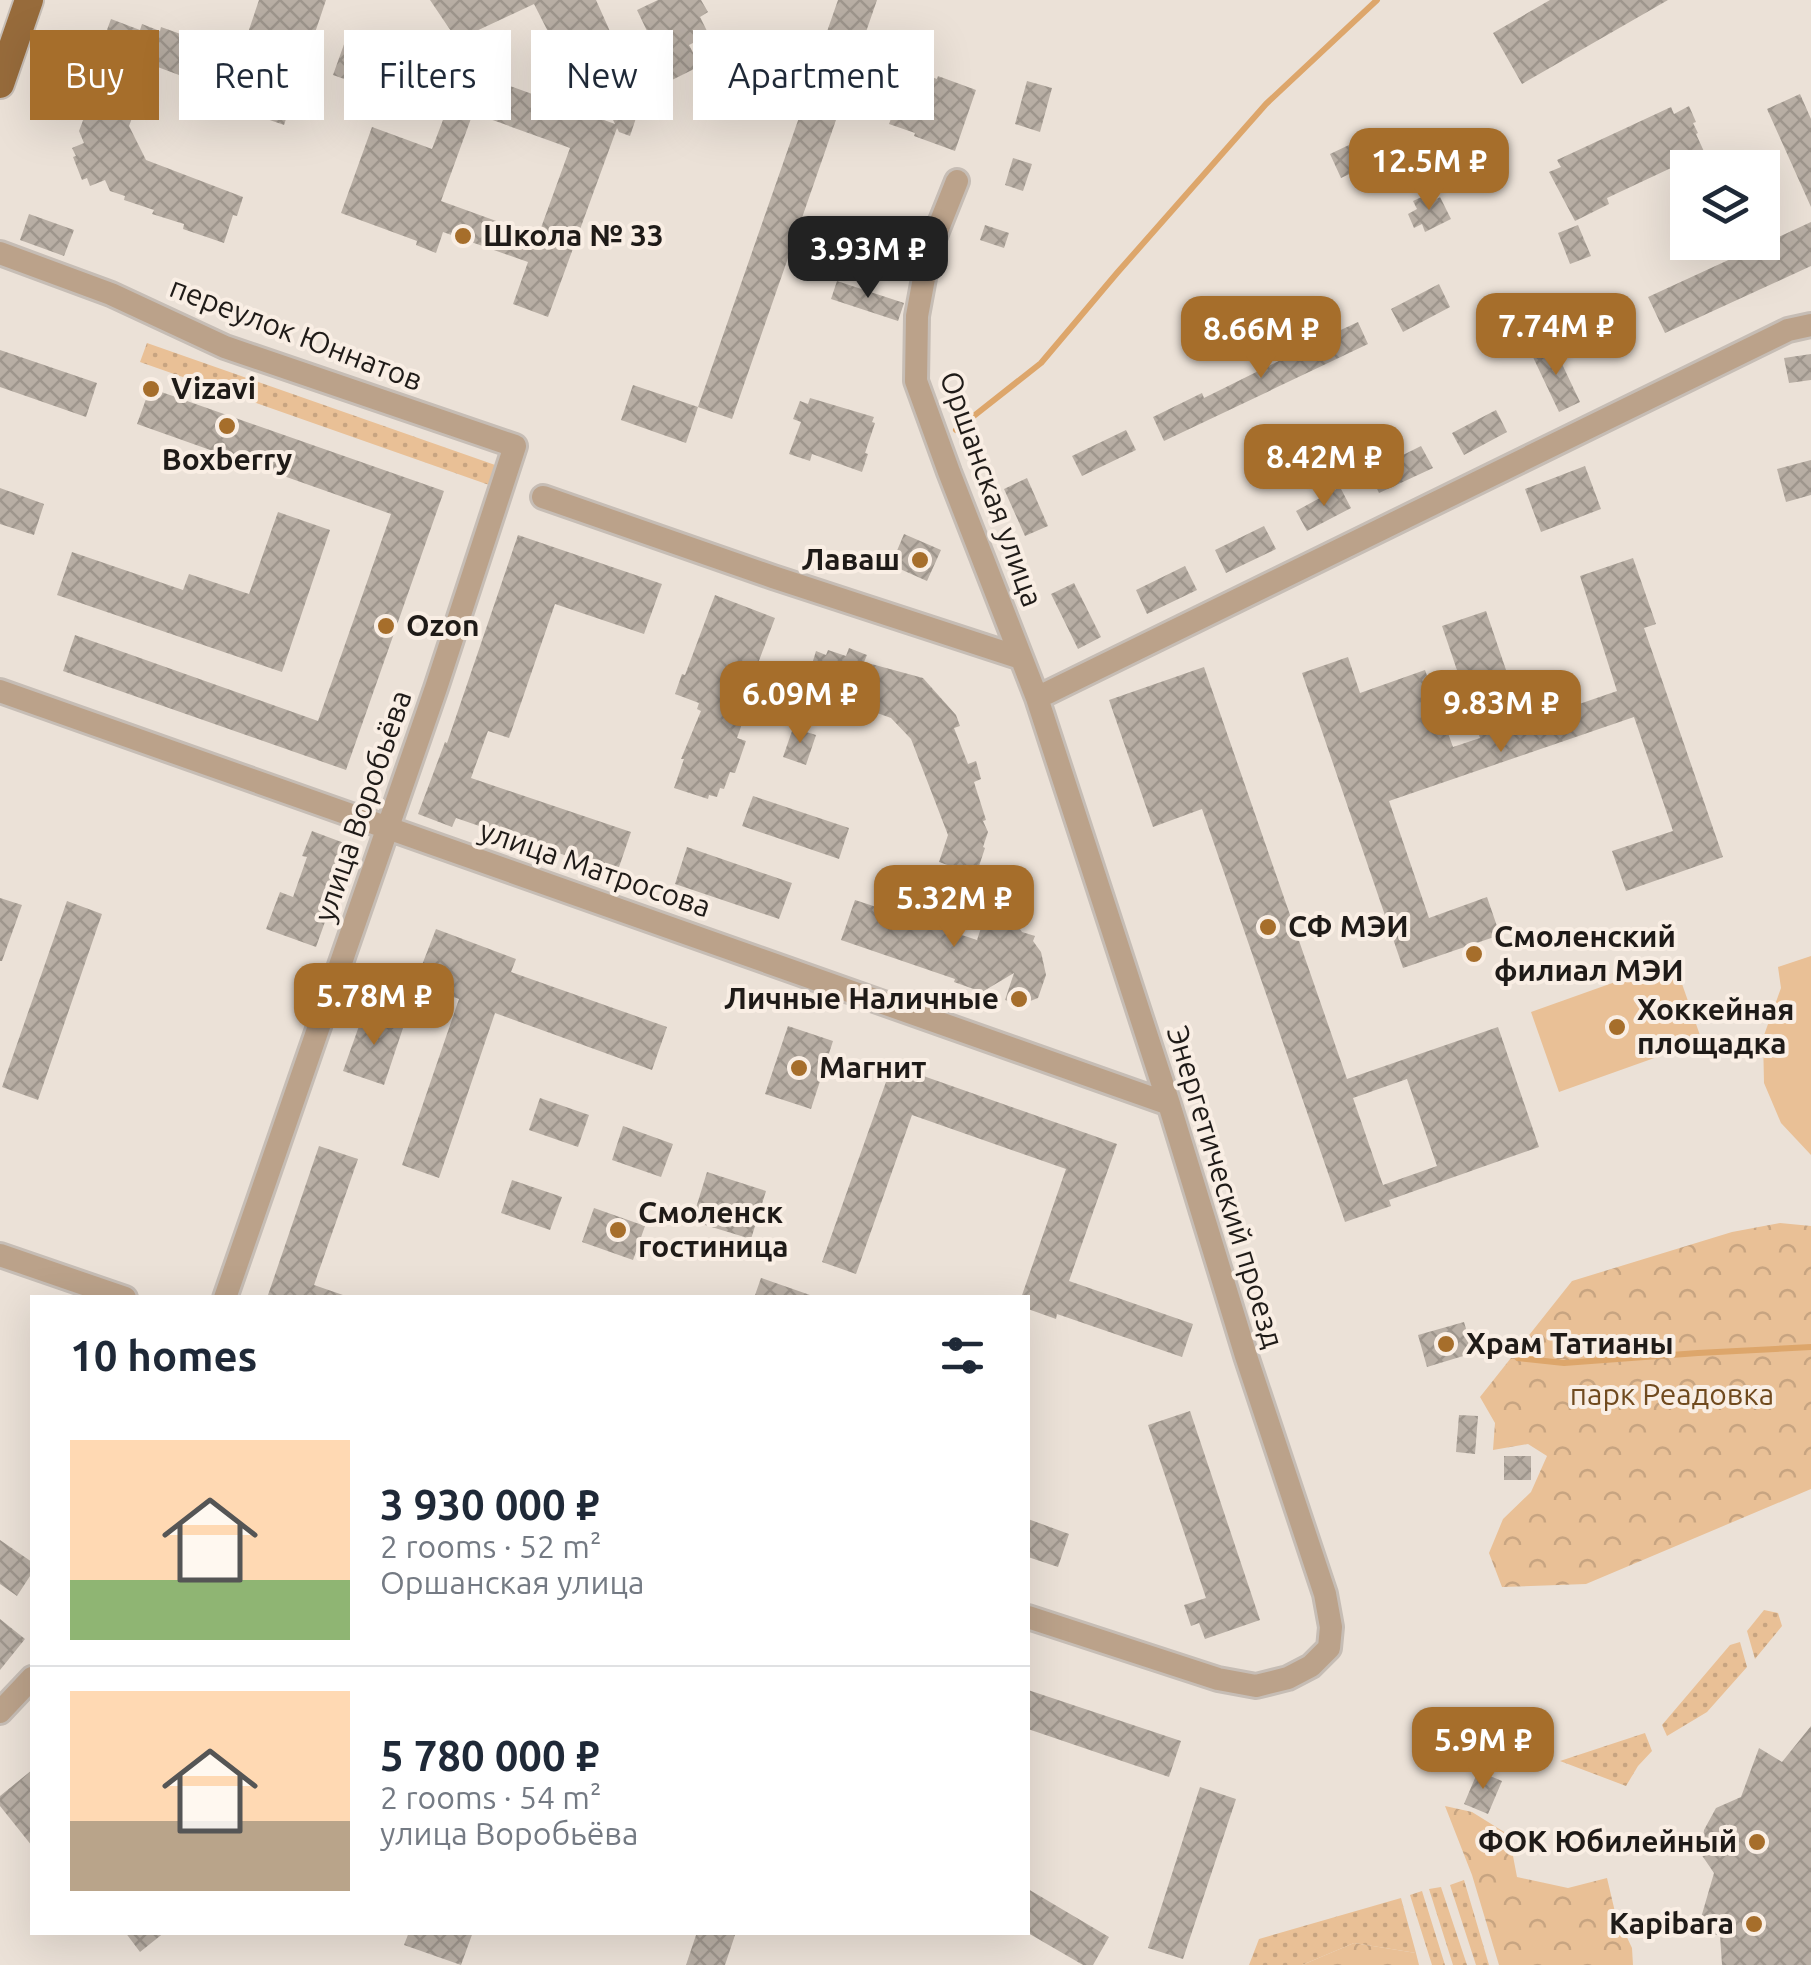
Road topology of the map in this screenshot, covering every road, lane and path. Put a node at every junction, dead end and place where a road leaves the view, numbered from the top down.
1 (29, 0) edge
2 (0, 84) edge
3 (957, 181) dead end
4 (0, 253) edge
5 (1811, 326) edge
6 (515, 446) joint
7 (543, 497) dead end
8 (1021, 658) junction
9 (0, 692) edge
10 (1037, 698) junction
11 (386, 827) junction
12 (1169, 1104) junction
13 (0, 1254) edge
14 (116, 1295) edge
15 (226, 1295) edge
16 (1030, 1617) edge
17 (30, 1680) edge
18 (0, 1712) edge

1 - 2 main road
3 - 8 street, Оршанская улица
4 - 6 street, переулок Юннатов
5 - 10 street
6 - 11 street, улица Воробьёва
7 - 8 street
8 - 10 street, Оршанская улица
9 - 11 street, улица Матросова
10 - 12 street, Энергетический проезд
11 - 12 street, улица Матросова
11 - 15 street, улица Воробьёва
12 - 16 street, Энергетический проезд
13 - 14 street
17 - 18 street

